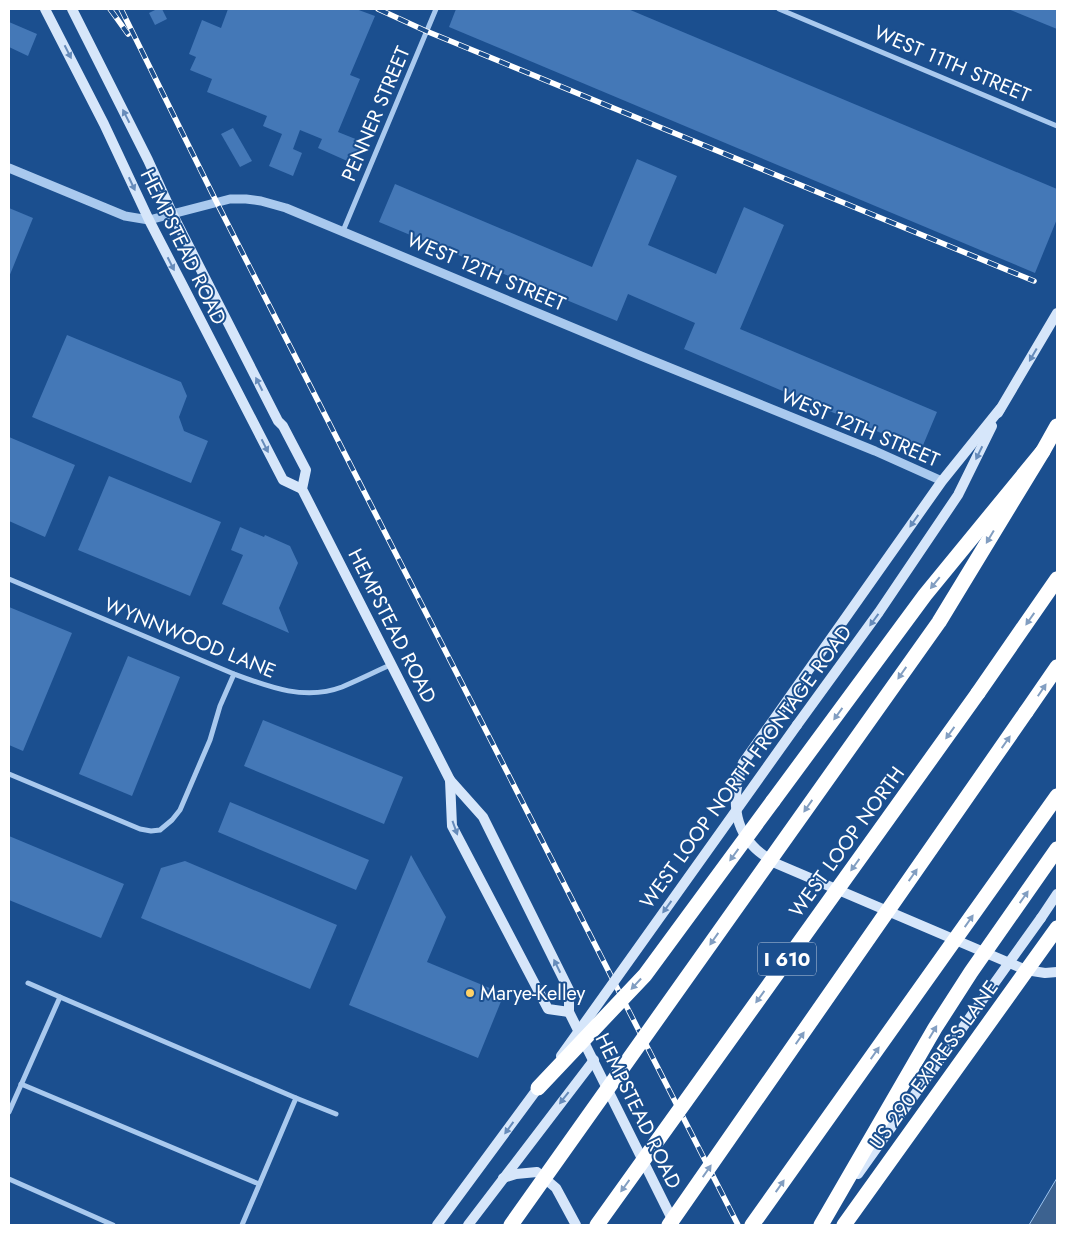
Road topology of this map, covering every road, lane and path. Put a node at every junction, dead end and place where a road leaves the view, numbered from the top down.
1 (45, 9) edge
2 (72, 9) edge
3 (436, 9) edge
4 (779, 9) edge
5 (1057, 126) edge
6 (9, 168) edge
7 (173, 215) junction
8 (149, 220) junction
9 (343, 231) junction
10 (1057, 313) edge
11 (1000, 409) junction
12 (1057, 426) edge
13 (1043, 450) junction
14 (942, 481) junction
15 (302, 489) junction
16 (1057, 578) edge
17 (9, 579) edge
18 (392, 664) junction
19 (1057, 667) edge
20 (234, 674) junction
21 (9, 774) edge
22 (450, 780) junction
23 (1057, 796) edge
24 (1057, 848) edge
25 (1057, 894) edge
26 (1057, 928) edge
27 (1057, 972) edge
28 (28, 983) dead end
29 (60, 997) junction
30 (569, 1012) junction
31 (594, 1060) junction
32 (21, 1084) junction
33 (538, 1088) junction
34 (296, 1098) junction
35 (9, 1112) edge
36 (336, 1114) dead end
37 (503, 1178) junction
38 (9, 1179) edge
39 (259, 1184) junction
40 (99, 1222) edge
41 (439, 1223) edge
42 (113, 1225) edge
43 (242, 1225) edge
44 (468, 1225) edge
45 (511, 1225) edge
46 (576, 1225) edge
47 (597, 1225) edge
48 (669, 1225) edge
49 (676, 1225) edge
50 (752, 1225) edge
51 (821, 1225) edge
52 (844, 1225) edge

1 -> 8 main road, HEMPSTEAD ROAD
7 -> 2 main road, HEMPSTEAD ROAD
3 - 9 street, PENNER STREET
4 - 5 street, WEST 11TH STREET
6 - 8 street, WEST 12TH STREET
7 - 8 street, WEST 12TH STREET
7 - 9 street, WEST 12TH STREET
15 -> 7 main road, HEMPSTEAD ROAD
8 -> 15 main road, HEMPSTEAD ROAD
9 - 14 street, WEST 12TH STREET
10 -> 11 main road, WEST LOOP NORTH FRONTAGE ROAD
11 - 14 main road
11 -> 33 main road, WEST LOOP NORTH FRONTAGE ROAD, bridge
12 - 13 highway
13 -> 33 highway, bridge
13 -> 45 highway, bridge
14 -> 27 main road
15 - 18 main road, HEMPSTEAD ROAD
16 -> 47 highway, WEST LOOP NORTH / I 610, bridge
17 - 20 street, WYNNWOOD LANE
18 - 20 street, WYNNWOOD LANE
18 - 22 main road, HEMPSTEAD ROAD
48 -> 19 highway, I 610, bridge
20 - 21 street
30 -> 22 main road, HEMPSTEAD ROAD
22 -> 30 main road, HEMPSTEAD ROAD
50 -> 23 highway, bridge
51 -> 24 highway, bridge
25 - 51 main road, bridge
26 - 52 highway, US 290 EXPRESS LANE, bridge
28 - 29 street
29 - 32 street
29 - 34 street
30 - 31 main road, HEMPSTEAD ROAD
31 -> 37 main road
31 - 49 main road, HEMPSTEAD ROAD
32 - 35 street
32 - 39 street
33 -> 41 main road, WEST LOOP NORTH FRONTAGE ROAD
34 - 36 street
34 - 39 street
37 - 44 main road
37 - 46 main road
38 - 40 street
39 - 43 street
40 - 42 street

